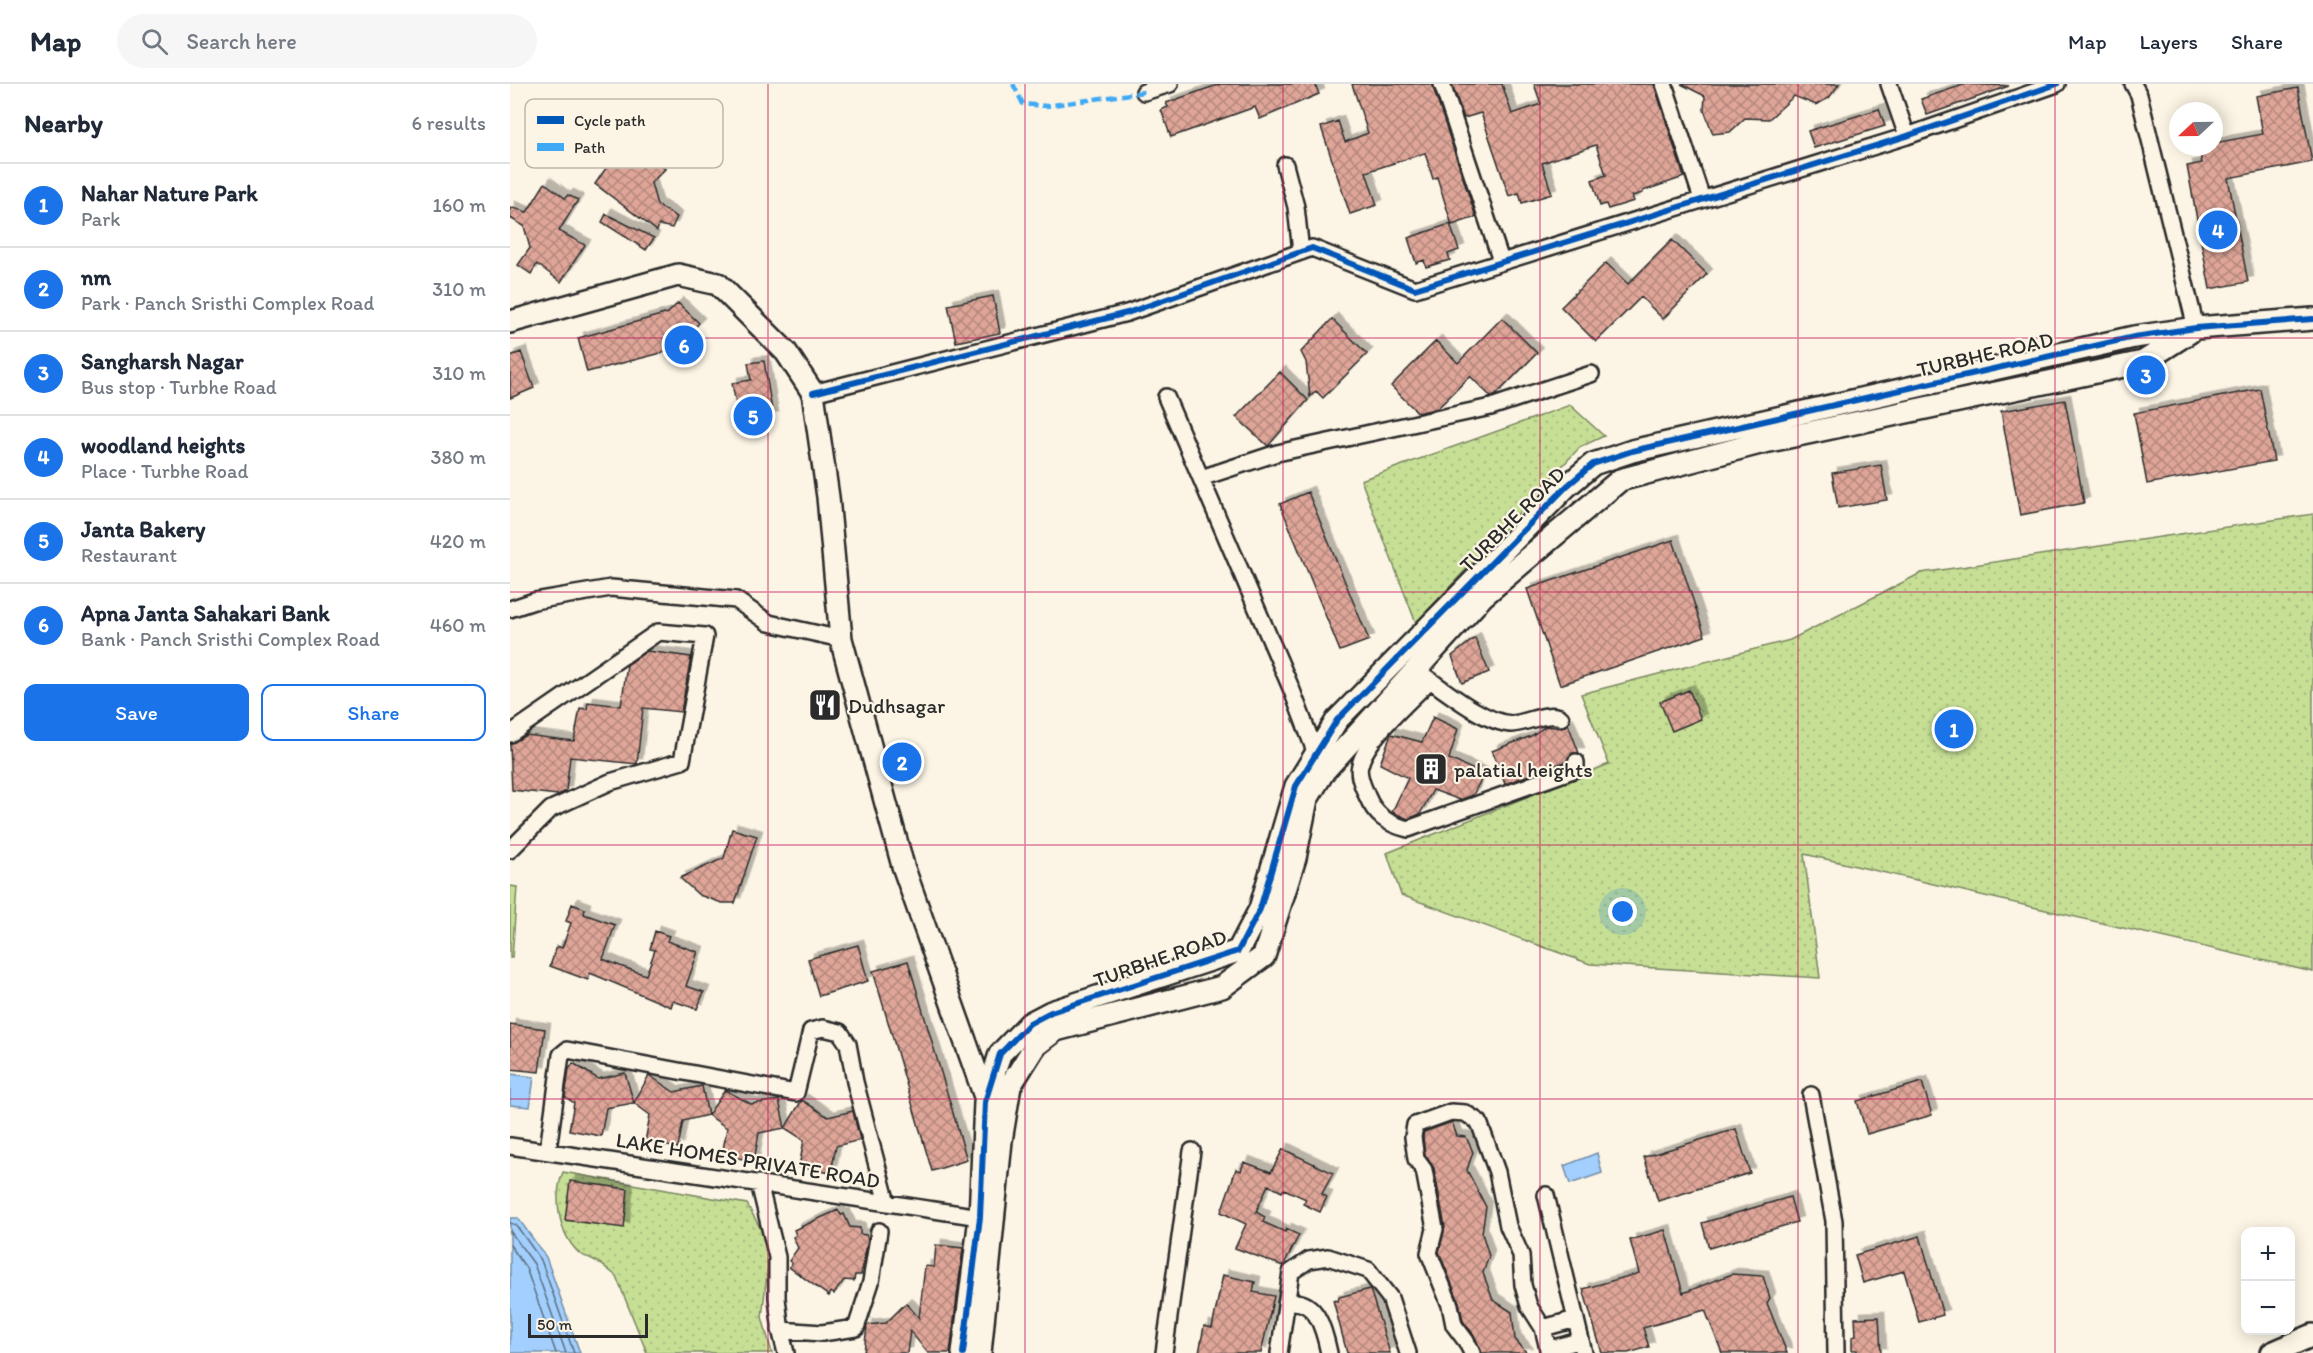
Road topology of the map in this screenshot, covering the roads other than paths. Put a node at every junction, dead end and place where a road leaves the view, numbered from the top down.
1 (1170, 84) edge
2 (1443, 84) edge
3 (1664, 84) edge
4 (1888, 84) edge
5 (2057, 84) edge
6 (2133, 84) edge
7 (1144, 92) dead end
8 (1906, 136) junction
9 (1285, 165) dead end
10 (1702, 199) junction
11 (1301, 252) junction
12 (1501, 261) junction
13 (2313, 319) edge
14 (510, 322) edge
15 (2196, 328) junction
16 (1591, 374) dead end
17 (813, 393) junction
18 (1166, 397) dead end
19 (1593, 464) junction
20 (1201, 478) junction
21 (1611, 487) junction
22 (1475, 591) junction
23 (510, 609) edge
24 (841, 639) junction
25 (1416, 667) junction
26 (1560, 718) dead end
27 (510, 734) edge
28 (1576, 762) dead end
29 (1320, 763) junction
30 (510, 850) edge
31 (1217, 959) junction
32 (1231, 981) junction
33 (1811, 1095) dead end
34 (985, 1102) junction
35 (1005, 1122) junction
36 (510, 1146) edge
37 (548, 1150) junction
38 (1192, 1151) dead end
39 (759, 1183) junction
40 (1546, 1195) dead end
41 (887, 1203) junction
42 (980, 1217) junction
43 (879, 1231) dead end
44 (1286, 1303) junction
45 (1576, 1319) junction
46 (1543, 1328) junction
47 (780, 1330) junction
48 (2313, 1335) edge
49 (1582, 1347) edge
50 (1549, 1352) edge
51 (786, 1353) edge
52 (963, 1353) edge
53 (980, 1353) edge
54 (1164, 1353) edge
55 (1279, 1353) edge
56 (1329, 1353) edge
57 (1408, 1353) edge
58 (1472, 1353) edge
59 (1836, 1353) edge
60 (2272, 1353) edge

1 - 7 street
2 - 12 street
3 - 10 street
4 - 8 street
5 - 8 street
6 - 15 street
8 - 10 street
9 - 11 street
10 - 12 street
11 - 12 street
11 - 17 street
13 - 15 street, TURBHE ROAD
14 - 17 street
15 - 19 street, TURBHE ROAD
15 - 21 street
16 - 20 street
17 - 24 street
18 - 20 street
19 - 21 street
19 - 22 street, TURBHE ROAD
20 - 29 street
21 - 22 street
22 - 25 street, TURBHE ROAD
23 - 24 street
24 - 34 street
25 - 26 street
25 - 28 street
25 - 29 street, TURBHE ROAD
27 - 30 street
29 - 31 street, TURBHE ROAD
29 - 32 street
31 - 32 street
31 - 34 street, TURBHE ROAD
32 - 35 street
33 - 59 street
34 - 35 street
34 - 42 street
35 - 53 street
36 - 37 street, LAKE HOMES PRIVATE ROAD
37 - 39 street, LAKE HOMES PRIVATE ROAD
37 - 41 street
38 - 54 street
39 - 41 street, LAKE HOMES PRIVATE ROAD
39 - 47 street
40 - 45 street
41 - 42 street, LAKE HOMES PRIVATE ROAD
42 - 52 street
43 - 47 street
44 - 55 street
44 - 56 street
44 - 57 street
45 - 46 street
45 - 49 street
46 - 50 street
46 - 58 street
47 - 51 street
48 - 60 street
49 - 50 street

